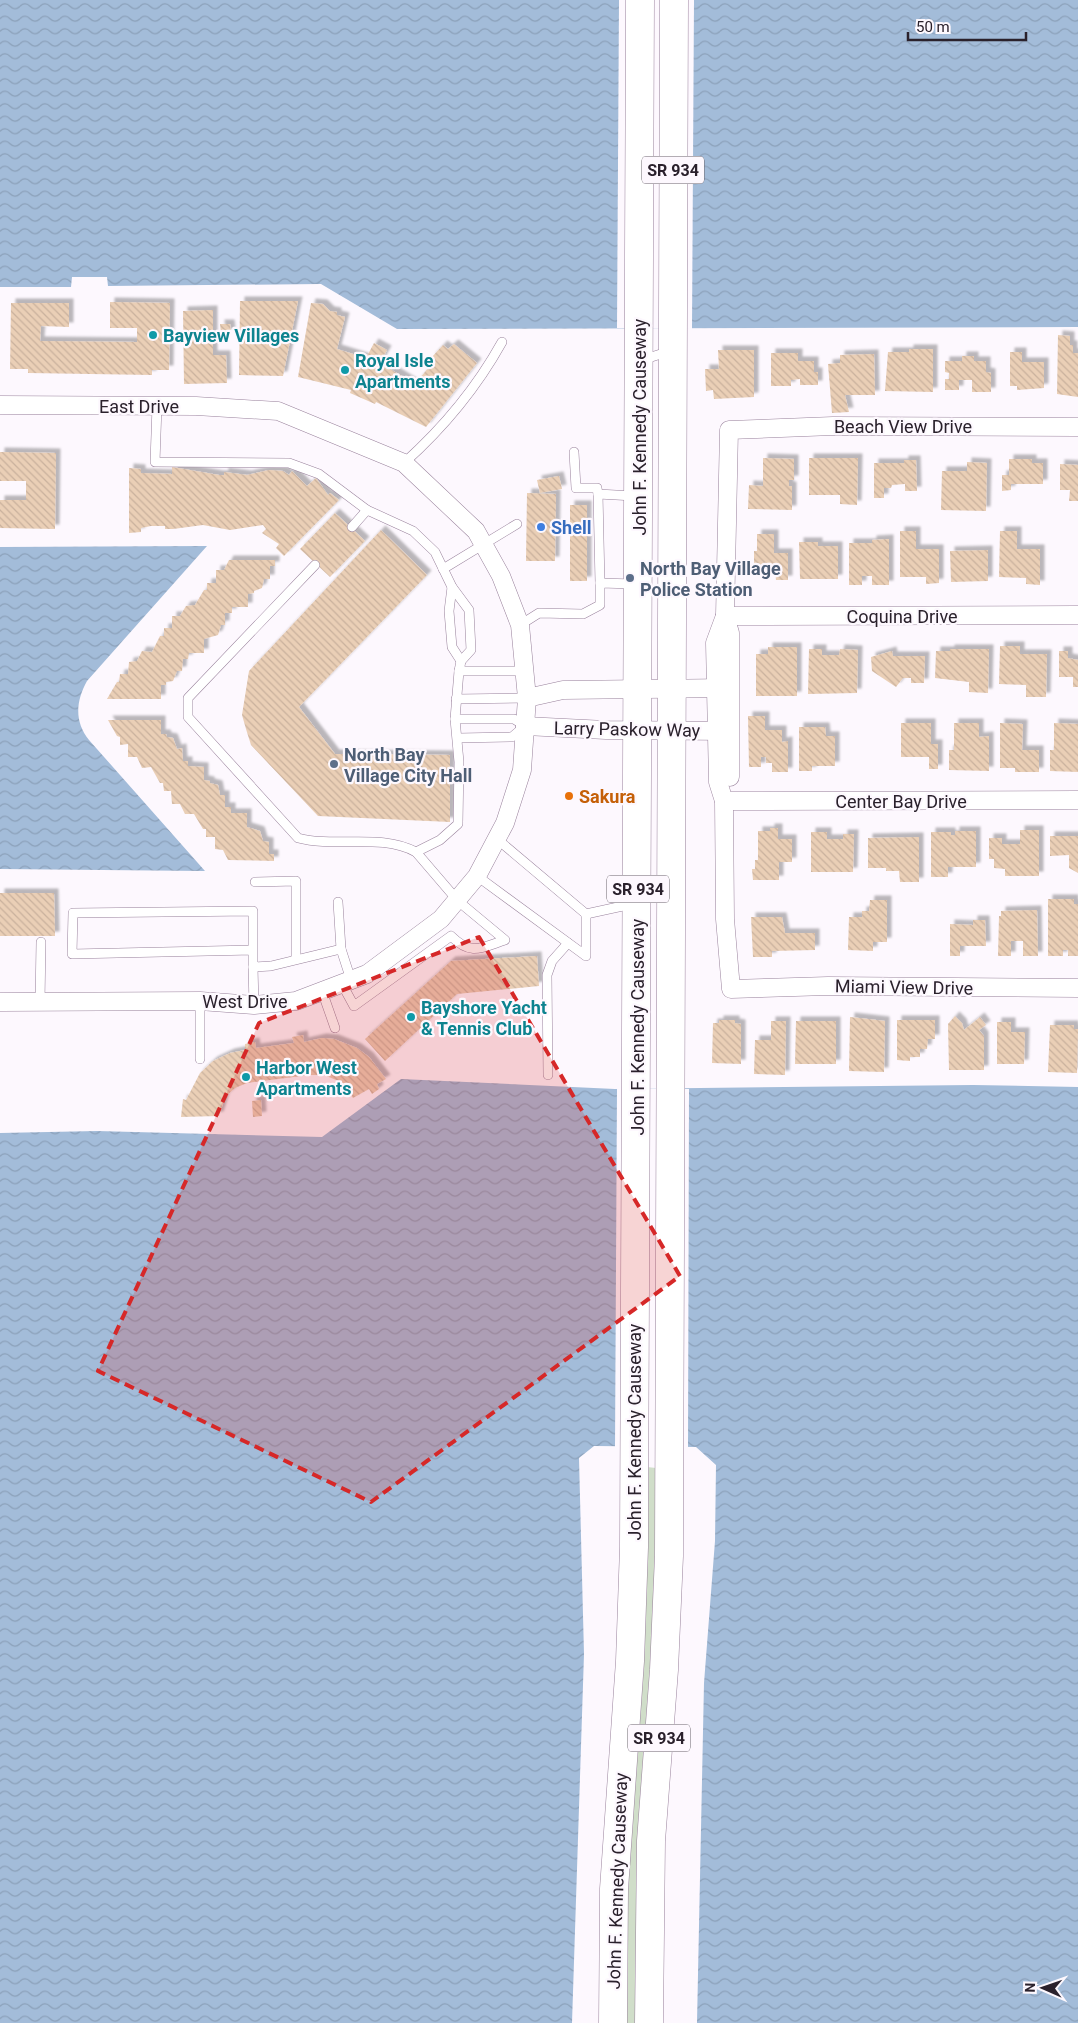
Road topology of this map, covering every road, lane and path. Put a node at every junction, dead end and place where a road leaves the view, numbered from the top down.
1 (640, 0) edge
2 (674, 0) edge
3 (502, 342) dead end
4 (673, 345) junction
5 (639, 350) junction
6 (0, 405) edge
7 (157, 406) junction
8 (1078, 427) edge
9 (574, 452) dead end
10 (404, 463) junction
11 (598, 494) junction
12 (640, 496) junction
13 (367, 510) junction
14 (518, 524) dead end
15 (352, 527) dead end
16 (483, 544) junction
17 (316, 565) dead end
18 (443, 568) junction
19 (600, 583) junction
20 (639, 585) junction
21 (452, 587) junction
22 (1078, 615) edge
23 (725, 616) junction
24 (520, 626) junction
25 (461, 661) junction
26 (459, 671) junction
27 (524, 671) junction
28 (723, 688) junction
29 (638, 689) junction
30 (672, 689) junction
31 (527, 698) junction
32 (456, 699) junction
33 (455, 718) junction
34 (525, 726) junction
35 (638, 730) junction
36 (672, 730) junction
37 (723, 730) junction
38 (458, 738) junction
39 (1078, 800) edge
40 (724, 801) junction
41 (497, 839) junction
42 (416, 852) junction
43 (477, 876) junction
44 (255, 882) dead end
45 (458, 901) junction
46 (338, 902) dead end
47 (638, 903) junction
48 (586, 914) junction
49 (41, 942) dead end
50 (568, 943) junction
51 (341, 949) junction
52 (253, 950) junction
53 (296, 959) junction
54 (254, 967) junction
55 (347, 982) junction
56 (1078, 988) edge
57 (322, 991) junction
58 (200, 1001) junction
59 (0, 1002) edge
60 (40, 1002) junction
61 (254, 1005) junction
62 (335, 1028) dead end
63 (200, 1059) dead end
64 (548, 1075) dead end
65 (614, 2023) edge
66 (649, 2023) edge

1 - 5 main road, John F. Kennedy Causeway / SR 934
2 - 4 main road, John F. Kennedy Causeway / SR 934
3 - 10 lane
4 - 5 lane
4 - 30 main road, John F. Kennedy Causeway / SR 934
5 - 12 main road, John F. Kennedy Causeway / SR 934
6 - 7 street, East Drive
7 - 10 street, East Drive
7 - 13 lane
8 - 23 street, Beach View Drive
9 - 11 lane
10 - 16 street
11 - 12 lane
11 - 19 lane
12 - 20 main road, John F. Kennedy Causeway / SR 934
13 - 15 lane
13 - 18 lane
14 - 16 lane
16 - 18 lane
16 - 24 street
17 - 42 lane
18 - 21 lane
19 - 20 lane
19 - 24 lane
20 - 29 main road, John F. Kennedy Causeway / SR 934
21 - 25 lane
21 - 25 lane
22 - 23 street, Coquina Drive
23 - 28 street
24 - 27 street
25 - 26 lane
26 - 27 lane
26 - 32 lane
27 - 31 street
28 - 30 street, Larry Paskow Way
28 - 37 street
29 - 30 street, Larry Paskow Way
29 - 31 street, Larry Paskow Way
29 - 35 main road, John F. Kennedy Causeway / SR 934
30 - 36 main road, John F. Kennedy Causeway / SR 934
31 - 32 lane
31 - 34 street
32 - 33 lane
33 - 34 lane
33 - 38 lane
34 - 35 street, Larry Paskow Way
34 - 38 lane
34 - 41 street, West Drive
35 - 36 street, Larry Paskow Way
35 - 47 main road, John F. Kennedy Causeway / SR 934
36 - 37 street, Larry Paskow Way
36 - 66 main road, John F. Kennedy Causeway / SR 934
37 - 40 street
38 - 42 lane
39 - 40 street, Center Bay Drive
40 - 56 street, Miami View Drive
41 - 43 street, West Drive
41 - 48 lane
42 - 45 lane
43 - 45 street, West Drive
43 - 50 lane
44 - 53 lane
45 - 55 street, West Drive
45 - 55 lane
46 - 51 lane
47 - 48 lane
47 - 65 main road, John F. Kennedy Causeway / SR 934
48 - 50 lane
49 - 60 lane
50 - 64 lane
51 - 53 lane
51 - 55 lane
52 - 52 lane
52 - 54 lane
53 - 54 lane
54 - 61 lane
55 - 57 street, West Drive
57 - 61 street, West Drive
57 - 62 lane
58 - 60 street, West Drive
58 - 61 street, West Drive
58 - 63 lane
59 - 60 street, West Drive

